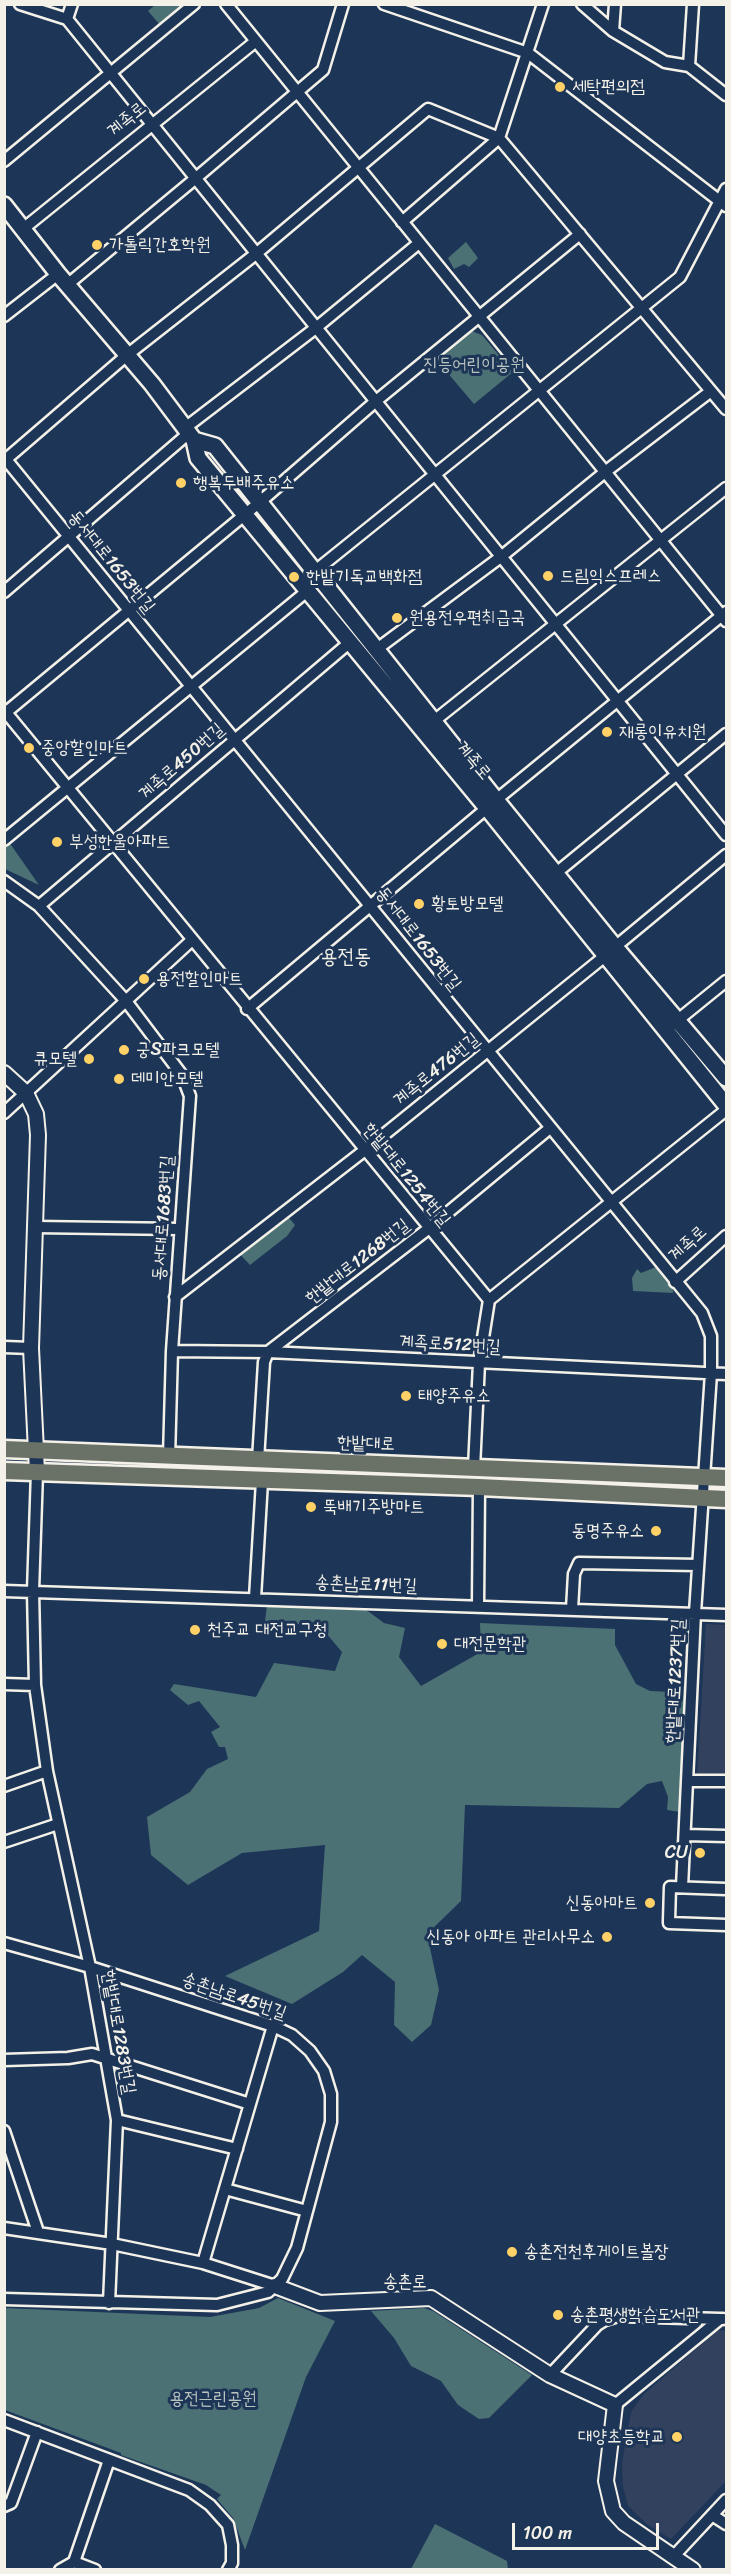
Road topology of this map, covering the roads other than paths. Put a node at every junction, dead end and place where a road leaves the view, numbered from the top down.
1 (20, 4) edge
2 (72, 4) edge
3 (194, 4) edge
4 (226, 4) edge
5 (343, 4) edge
6 (384, 4) edge
7 (543, 4) edge
8 (582, 4) edge
9 (615, 4) edge
10 (693, 4) edge
11 (67, 19) junction
12 (613, 30) junction
13 (256, 41) junction
14 (528, 53) junction
15 (689, 66) junction
16 (111, 73) junction
17 (297, 92) junction
18 (726, 95) edge
19 (153, 124) junction
20 (499, 138) junction
21 (4, 161) edge
22 (359, 168) junction
23 (196, 178) junction
24 (726, 189) edge
25 (723, 203) edge
26 (4, 205) edge
27 (402, 222) junction
28 (23, 229) junction
29 (580, 234) junction
30 (419, 243) junction
31 (256, 253) junction
32 (62, 279) junction
33 (641, 307) junction
34 (4, 316) edge
35 (479, 317) junction
36 (317, 327) junction
37 (127, 355) junction
38 (711, 390) junction
39 (540, 391) junction
40 (376, 401) junction
41 (726, 409) edge
42 (189, 433) junction
43 (5, 459) edge
44 (605, 472) junction
45 (435, 474) junction
46 (726, 488) edge
47 (260, 502) junction
48 (243, 514) junction
49 (70, 536) junction
50 (662, 541) junction
51 (502, 556) junction
52 (314, 572) junction
53 (4, 592) edge
54 (306, 592) junction
55 (128, 610) junction
56 (725, 616) edge
57 (557, 625) junction
58 (349, 644) junction
59 (378, 650) junction
60 (191, 686) junction
61 (617, 699) junction
62 (5, 712) edge
63 (428, 726) junction
64 (726, 734) edge
65 (233, 739) junction
66 (678, 774) junction
67 (68, 787) junction
68 (491, 804) junction
69 (726, 835) edge
70 (4, 840) edge
71 (114, 842) junction
72 (726, 855) edge
73 (551, 878) junction
74 (4, 881) edge
75 (371, 905) junction
76 (39, 906) junction
77 (192, 940) junction
78 (610, 952) junction
79 (726, 981) edge
80 (126, 1001) junction
81 (248, 1009) junction
82 (672, 1025) junction
83 (487, 1051) junction
84 (4, 1073) edge
85 (726, 1078) edge
86 (26, 1093) junction
87 (726, 1105) edge
88 (726, 1110) edge
89 (4, 1113) edge
90 (550, 1128) junction
91 (365, 1150) junction
92 (611, 1202) junction
93 (34, 1227) junction
94 (179, 1229) junction
95 (428, 1229) junction
96 (726, 1236) edge
97 (675, 1282) junction
98 (175, 1297) junction
99 (489, 1300) junction
100 (4, 1347) edge
101 (31, 1348) junction
102 (172, 1351) junction
103 (268, 1352) junction
104 (479, 1363) junction
105 (711, 1373) junction
106 (726, 1374) edge
107 (4, 1449) edge
108 (34, 1449) junction
109 (169, 1457) junction
110 (258, 1460) junction
111 (474, 1467) junction
112 (4, 1471) edge
113 (37, 1472) junction
114 (704, 1476) junction
115 (726, 1478) edge
116 (262, 1481) junction
117 (479, 1487) junction
118 (702, 1497) junction
119 (726, 1499) edge
120 (698, 1565) junction
121 (4, 1591) edge
122 (33, 1591) junction
123 (255, 1598) junction
124 (477, 1606) junction
125 (572, 1609) junction
126 (695, 1613) junction
127 (726, 1615) edge
128 (4, 1684) edge
129 (35, 1684) junction
130 (47, 1772) junction
131 (688, 1781) junction
132 (726, 1781) edge
133 (4, 1786) edge
134 (58, 1824) junction
135 (685, 1835) junction
136 (726, 1836) edge
137 (4, 1842) edge
138 (682, 1887) junction
139 (726, 1889) edge
140 (726, 1925) edge
141 (4, 1943) edge
142 (90, 1967) junction
143 (273, 2026) junction
144 (4, 2060) edge
145 (105, 2060) junction
146 (250, 2104) junction
147 (117, 2120) junction
148 (4, 2131) edge
149 (237, 2149) junction
150 (225, 2189) junction
151 (307, 2211) junction
152 (4, 2228) edge
153 (38, 2232) junction
154 (112, 2244) junction
155 (203, 2263) junction
156 (275, 2286) junction
157 (4, 2299) edge
158 (109, 2303) junction
159 (723, 2319) edge
160 (550, 2375) junction
161 (615, 2405) junction
162 (4, 2420) edge
163 (37, 2432) junction
164 (109, 2460) junction
165 (726, 2500) edge
166 (4, 2506) edge
167 (712, 2515) junction
168 (726, 2524) edge
169 (673, 2557) junction
170 (74, 2562) junction
171 (60, 2570) edge
172 (95, 2570) edge
173 (228, 2570) edge
174 (693, 2570) edge

1 - 11 street
2 - 11 street
3 - 16 street
4 - 13 street
5 - 17 street
6 - 14 street
7 - 14 street
8 - 12 street
9 - 12 street
10 - 15 street
11 - 16 street
12 - 15 street
13 - 17 street
13 - 19 street, 계족로
14 - 20 street
14 - 25 street
15 - 18 street
16 - 19 street
16 - 21 street
17 - 22 street
17 - 23 street
19 - 23 street
19 - 28 street, 계족로
20 - 22 street
20 - 27 street
20 - 29 street
22 - 27 street
22 - 31 street
23 - 31 street
23 - 32 street
24 - 25 street
25 - 33 street
26 - 28 main road, 계족로
27 - 30 street
28 - 32 main road, 계족로
29 - 33 street
29 - 35 street
30 - 35 street
30 - 36 street
31 - 36 street
31 - 37 street
32 - 34 street
32 - 37 main road, 계족로
33 - 38 street
33 - 39 street
35 - 39 street
35 - 40 street
36 - 40 street
36 - 42 street
37 - 42 main road, 계족로
37 - 43 street
38 - 41 street
38 - 44 street
39 - 44 street
39 - 45 street
40 - 45 street
40 - 47 street
42 - 47 main road, 계족로
42 - 48 main road, 계족로
42 - 49 street
43 - 49 street, 동서대로1653번길
44 - 50 street
44 - 51 street
45 - 51 street
45 - 52 street
46 - 50 street
47 - 48 street
47 - 52 main road, 계족로
48 - 54 main road, 계족로
48 - 55 street
49 - 53 street
49 - 55 street, 동서대로1653번길
50 - 56 street
50 - 57 street
51 - 57 street
51 - 59 street
52 - 59 main road, 계족로
54 - 58 main road, 계족로
54 - 60 street
55 - 60 street, 동서대로1653번길
55 - 62 street
56 - 61 street
57 - 61 street
57 - 63 street
58 - 63 main road, 계족로
58 - 65 street, 계족로450번길
59 - 63 main road, 계족로
60 - 65 street, 동서대로1653번길
60 - 67 street
61 - 66 street
61 - 68 street
62 - 67 street, 한밭대로1254번길
63 - 68 main road, 계족로
64 - 66 street
65 - 71 street, 계족로450번길
65 - 75 street, 동서대로1653번길
66 - 69 street
66 - 73 street
67 - 70 street
67 - 71 street, 한밭대로1254번길
68 - 73 main road, 계족로
68 - 75 street
71 - 76 street, 계족로450번길
71 - 77 street, 한밭대로1254번길
72 - 78 street, 계족로476번길
73 - 78 main road, 계족로
74 - 76 street, 동서대로1683번길
75 - 81 street
75 - 83 street, 동서대로1653번길
76 - 80 street, 동서대로1683번길
77 - 80 street
77 - 81 street, 한밭대로1254번길
78 - 82 main road, 계족로
78 - 83 street, 계족로476번길
79 - 82 street
80 - 86 street
80 - 94 street, 동서대로1683번길
81 - 91 street, 한밭대로1254번길
82 - 85 main road, 계족로
82 - 87 main road, 계족로
83 - 90 street, 동서대로1653번길
83 - 91 street, 계족로476번길
84 - 86 street
86 - 89 street
86 - 93 street
88 - 92 street
90 - 92 street, 동서대로1653번길
90 - 95 street, 한밭대로1268번길
91 - 95 street, 한밭대로1254번길
91 - 98 street, 계족로476번길
92 - 97 street, 동서대로1653번길
92 - 99 street
93 - 94 street
93 - 101 street
94 - 98 street, 동서대로1683번길
95 - 99 street, 한밭대로1254번길
95 - 103 street, 한밭대로1268번길
96 - 97 street, 계족로
97 - 105 street, 동서대로1653번길
98 - 102 street, 동서대로1683번길
99 - 104 street
100 - 101 street
101 - 108 street
102 - 103 street, 계족로512번길
102 - 109 street, 동서대로1683번길
103 - 104 street, 계족로512번길
103 - 110 street
104 - 105 street, 계족로512번길
104 - 111 street
105 - 106 street, 계족로512번길
105 - 114 street, 동서대로1653번길
107 - 108 main road, 한밭대로
108 - 109 main road, 한밭대로
108 - 113 street
109 - 110 main road, 한밭대로
110 - 111 main road, 한밭대로
111 - 114 main road, 한밭대로
112 - 113 main road
113 - 116 main road
113 - 122 street, 한밭대로1283번길
114 - 115 main road, 한밭대로
114 - 118 street, 한밭대로1237번길
116 - 117 main road
116 - 123 street
117 - 118 main road
117 - 124 street
118 - 119 main road
118 - 120 street, 한밭대로1237번길
120 - 125 street
120 - 126 street, 한밭대로1237번길
121 - 122 street, 송촌남로11번길
122 - 123 street, 송촌남로11번길
122 - 129 street, 한밭대로1283번길
123 - 124 street, 송촌남로11번길
124 - 125 street, 송촌남로11번길
125 - 126 street, 송촌남로11번길
126 - 127 street, 송촌남로11번길
126 - 131 street, 한밭대로1237번길
128 - 129 street
129 - 130 street, 한밭대로1283번길
130 - 133 street
130 - 134 street, 한밭대로1283번길
131 - 132 street
131 - 135 street, 한밭대로1237번길
134 - 137 street
134 - 142 street, 한밭대로1283번길
135 - 136 street
135 - 138 street, 한밭대로1237번길
138 - 139 street
138 - 140 street
141 - 142 street, 송촌남로45번길
142 - 143 street, 송촌남로45번길
142 - 145 street, 한밭대로1283번길
143 - 146 street
143 - 151 street, 송촌남로45번길
144 - 145 street
145 - 146 street
145 - 147 street, 한밭대로1283번길
146 - 149 street
147 - 149 street
147 - 154 street, 한밭대로1283번길
148 - 153 street
149 - 150 street
150 - 151 street
150 - 155 street
151 - 156 street, 송촌남로45번길
152 - 153 street, 송촌로
153 - 154 street, 송촌로
154 - 155 street, 송촌로
154 - 158 street, 한밭대로1283번길
155 - 156 street, 송촌로
156 - 158 street
156 - 160 street, 송촌로
157 - 158 street
159 - 160 street
159 - 161 street
160 - 161 street, 송촌로
161 - 169 street
162 - 163 street
163 - 164 street
163 - 166 street
164 - 170 street
164 - 173 street
165 - 167 street
167 - 168 street
167 - 169 street
169 - 174 street
170 - 171 street
170 - 172 street

